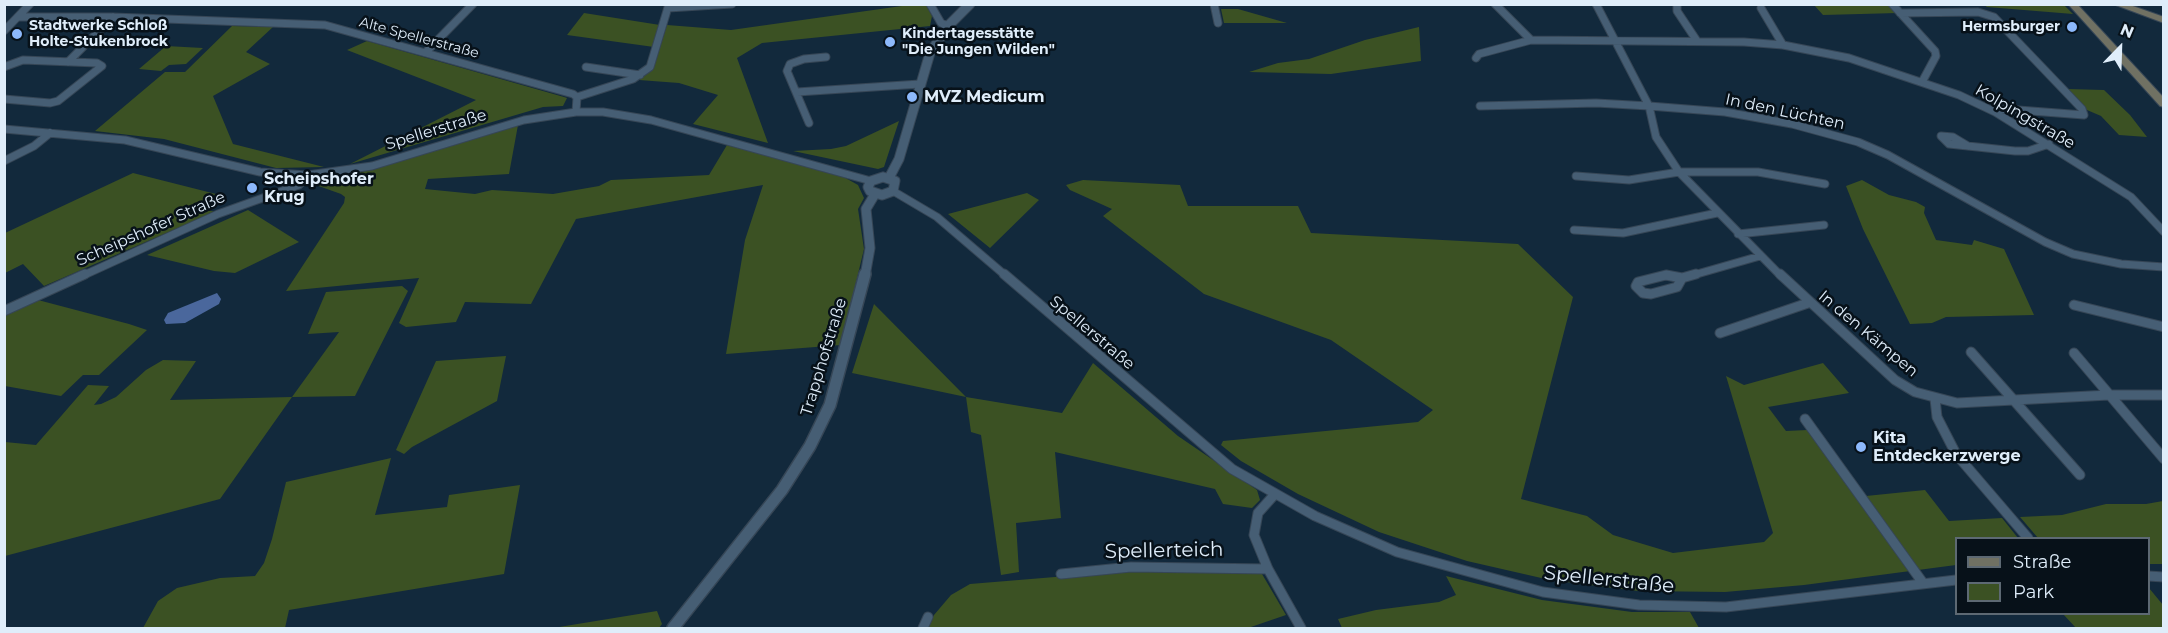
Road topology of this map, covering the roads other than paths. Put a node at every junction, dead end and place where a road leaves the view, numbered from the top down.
1 (30, 4) edge
2 (474, 4) edge
3 (732, 4) edge
4 (930, 4) edge
5 (970, 4) edge
6 (1214, 4) edge
7 (1495, 4) edge
8 (1596, 4) edge
9 (1892, 4) edge
10 (2072, 4) edge
11 (2082, 4) edge
12 (2117, 4) edge
13 (702, 5) edge
14 (1677, 5) edge
15 (669, 6) edge
16 (1761, 8) dead end
17 (1900, 13) junction
18 (2084, 15) junction
19 (19, 16) junction
20 (113, 17) junction
21 (2163, 20) edge
22 (1218, 23) dead end
23 (948, 26) junction
24 (4, 31) edge
25 (1531, 40) junction
26 (1614, 41) junction
27 (1696, 41) junction
28 (1783, 45) junction
29 (426, 52) junction
30 (826, 57) dead end
31 (1476, 58) dead end
32 (68, 62) junction
33 (4, 67) edge
34 (586, 67) dead end
35 (639, 75) junction
36 (1922, 82) junction
37 (920, 84) junction
38 (797, 92) junction
39 (577, 97) junction
40 (4, 99) edge
41 (2163, 104) edge
42 (1480, 106) dead end
43 (1649, 106) junction
44 (576, 112) junction
45 (1995, 112) junction
46 (809, 123) dead end
47 (4, 129) edge
48 (50, 133) junction
49 (2049, 144) junction
50 (1968, 146) dead end
51 (4, 161) edge
52 (1679, 172) junction
53 (308, 175) junction
54 (1576, 176) dead end
55 (890, 178) junction
56 (871, 182) junction
57 (1825, 184) dead end
58 (893, 191) junction
59 (874, 194) junction
60 (1717, 213) junction
61 (1824, 225) dead end
62 (1574, 230) dead end
63 (2163, 232) edge
64 (1738, 234) junction
65 (1760, 256) junction
66 (2163, 267) edge
67 (1682, 278) junction
68 (1808, 303) junction
69 (2074, 305) dead end
70 (4, 311) edge
71 (2163, 327) edge
72 (1720, 333) dead end
73 (1971, 352) dead end
74 (2074, 353) dead end
75 (2109, 394) junction
76 (2163, 395) edge
77 (1935, 399) junction
78 (2016, 402) junction
79 (1804, 419) dead end
80 (2163, 459) edge
81 (2080, 475) dead end
82 (1275, 494) junction
83 (2027, 537) edge
84 (1268, 569) junction
85 (1061, 574) dead end
86 (1955, 580) edge
87 (1923, 583) junction
88 (928, 617) dead end
89 (673, 628) edge
90 (923, 628) edge
91 (1301, 628) edge

1 - 19 street
2 - 29 street
3 - 13 street
4 - 23 street
5 - 23 street
6 - 22 street
7 - 25 street
8 - 26 street, In den Kämpen
9 - 17 street
10 - 18 main road
11 - 18 main road
12 - 21 main road
13 - 15 street
14 - 27 street
15 - 35 street
16 - 28 street
17 - 36 street
17 - 45 street
18 - 41 main road
19 - 20 street, Alte Spellerstraße
19 - 24 street
20 - 29 street, Alte Spellerstraße
20 - 32 street
23 - 37 street
25 - 26 street, Kolpingstraße
25 - 31 street, Kolpingstraße
26 - 27 street, Kolpingstraße
26 - 43 street, In den Kämpen
27 - 28 street, Kolpingstraße
28 - 36 street, Kolpingstraße
29 - 39 street, Alte Spellerstraße
30 - 38 street
32 - 33 street
32 - 40 street
34 - 35 street
35 - 39 street
36 - 45 street, Kolpingstraße
37 - 38 street
37 - 55 street
38 - 46 street
39 - 44 street
42 - 43 street, In den Lüchten
43 - 52 street, In den Kämpen
43 - 66 street, In den Lüchten
44 - 53 street, Spellerstraße
44 - 56 street, Spellerstraße
45 - 49 street, Kolpingstraße
47 - 48 street, Spellerstraße
48 - 51 street
48 - 53 street, Spellerstraße
49 - 50 street
49 - 63 street, Kolpingstraße
52 - 54 street
52 - 57 street
52 - 60 street, In den Kämpen
53 - 70 street, Scheipshofer Straße
55 - 56 street
55 - 58 street
56 - 59 street
58 - 59 street
58 - 82 street, Spellerstraße
59 - 89 street, Trapphofstraße
60 - 62 street
60 - 64 street, In den Kämpen
61 - 64 street
64 - 65 street, In den Kämpen
65 - 67 street
65 - 68 street, In den Kämpen
67 - 67 street
68 - 72 street
68 - 77 street, In den Kämpen
69 - 71 street
73 - 78 street
74 - 75 street
75 - 76 street, In den Kämpen
75 - 78 street, In den Kämpen
75 - 80 street
77 - 78 street, In den Kämpen
77 - 83 street
78 - 81 street
79 - 87 street
82 - 84 street
82 - 87 street, Spellerstraße
84 - 85 street, Spellerteich
84 - 91 street
86 - 87 street, Spellerstraße
88 - 90 street

